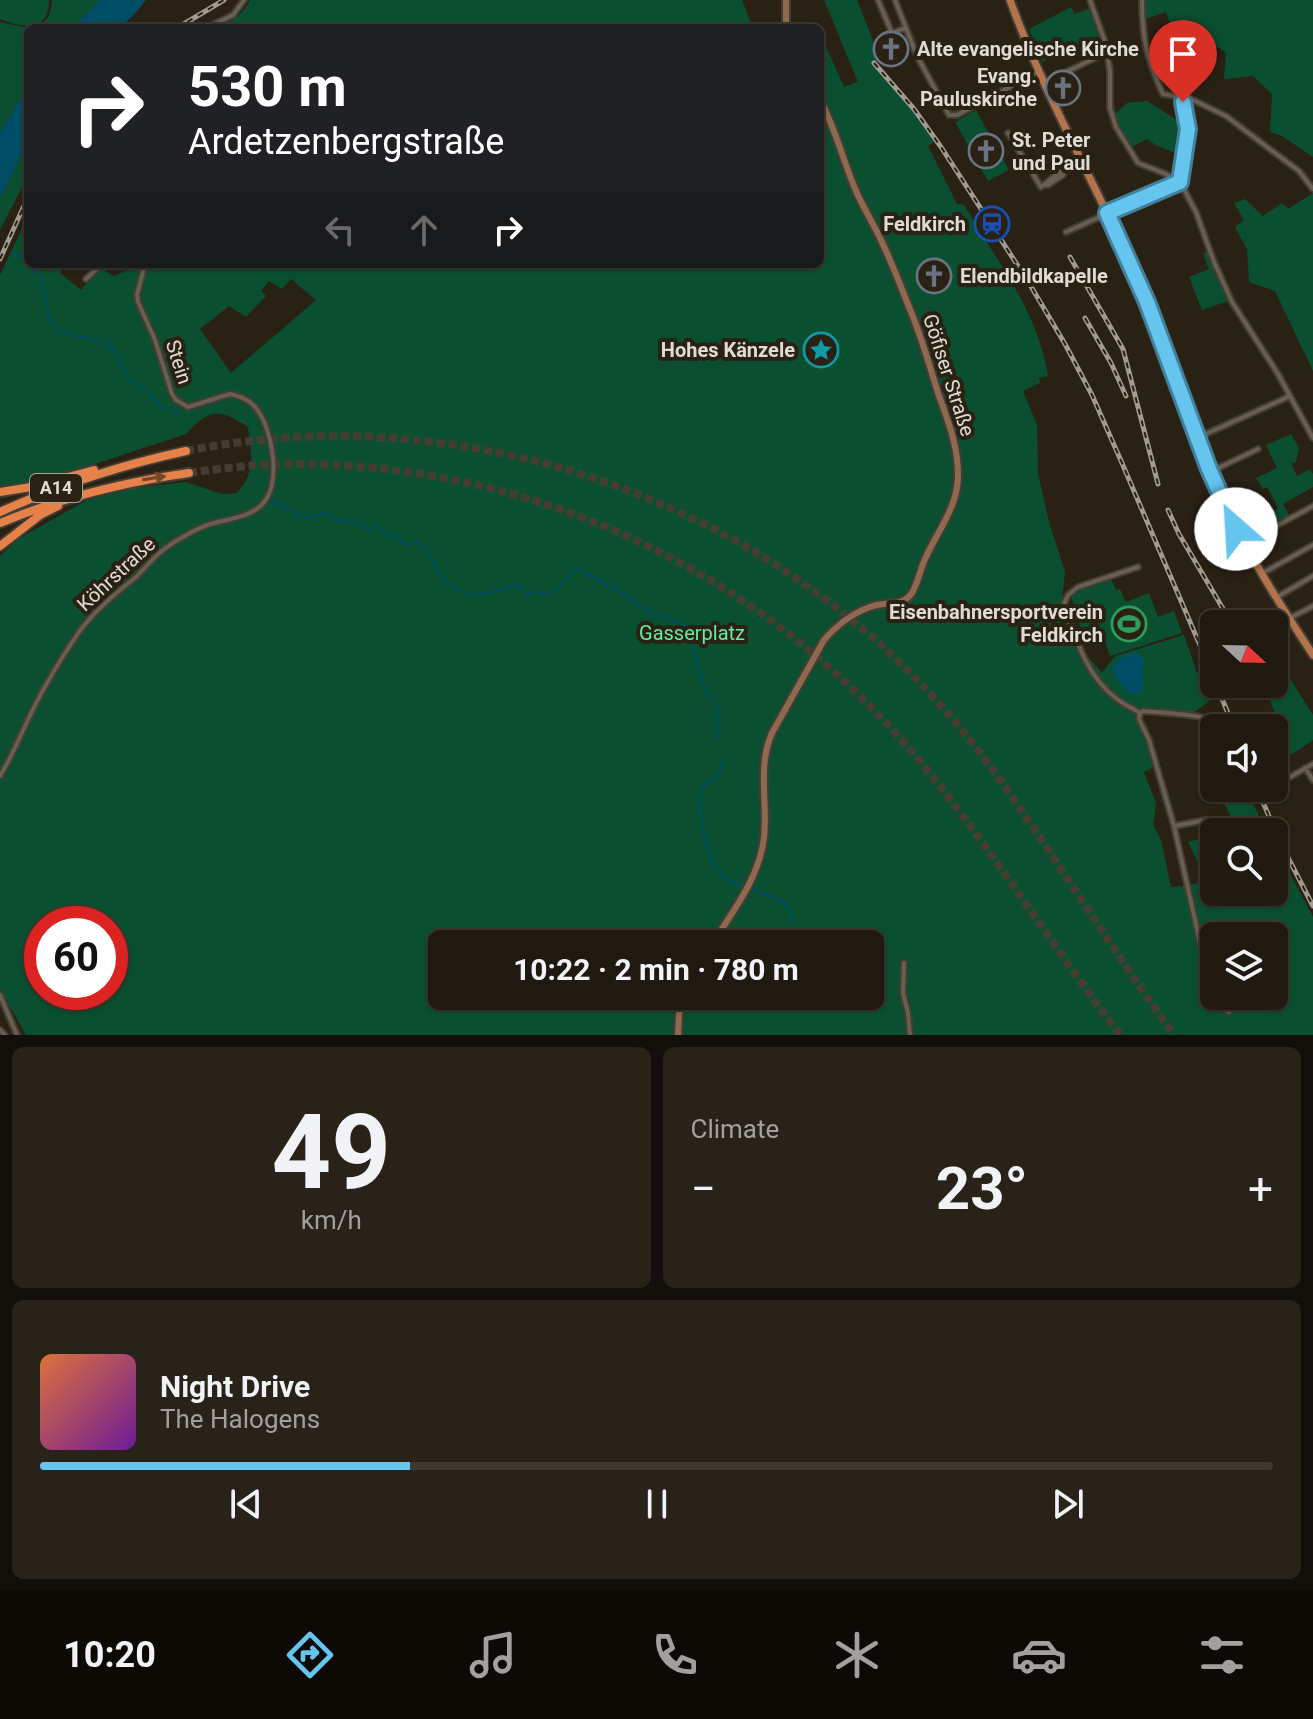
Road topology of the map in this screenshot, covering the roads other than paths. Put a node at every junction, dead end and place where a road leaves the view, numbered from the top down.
1 (244, 0) edge
2 (786, 0) edge
3 (878, 0) edge
4 (895, 0) edge
5 (1011, 0) edge
6 (1090, 0) edge
7 (1142, 0) edge
8 (216, 24) edge
9 (786, 24) edge
10 (906, 28) junction
11 (1202, 45) dead end
12 (1108, 52) junction
13 (1040, 71) junction
14 (1045, 82) junction
15 (1185, 97) junction
16 (824, 109) edge
17 (1008, 133) dead end
18 (1082, 161) junction
19 (1179, 182) junction
20 (1313, 189) edge
21 (1107, 213) junction
22 (1066, 232) dead end
23 (98, 268) edge
24 (144, 268) edge
25 (86, 279) dead end
26 (1290, 396) junction
27 (270, 438) joint
28 (1197, 438) junction
29 (1313, 438) edge
30 (1258, 449) dead end
31 (186, 451) tunnel mouth
32 (114, 468) junction
33 (1210, 472) junction
34 (189, 473) tunnel mouth
35 (0, 492) edge
36 (84, 493) junction
37 (1313, 506) edge
38 (0, 512) edge
39 (1249, 521) dead end
40 (0, 523) edge
41 (1236, 529) junction
42 (1244, 543) junction
43 (1313, 545) edge
44 (0, 546) edge
45 (1138, 567) dead end
46 (1261, 574) junction
47 (1313, 576) edge
48 (1276, 598) junction
49 (1313, 606) edge
50 (1289, 619) junction
51 (1313, 655) edge
52 (1140, 713) junction
53 (1200, 718) edge
54 (1313, 764) edge
55 (1305, 768) junction
56 (0, 776) edge
57 (1288, 778) edge
58 (1313, 780) edge
59 (1200, 821) edge
60 (1174, 826) junction
61 (720, 930) edge
62 (1200, 943) edge
63 (904, 963) dead end
64 (0, 995) edge
65 (680, 1010) edge
66 (0, 1030) edge
67 (5, 1035) edge
68 (17, 1035) edge
69 (678, 1035) edge
70 (910, 1035) edge

1 - 8 street
2 - 9 main road
3 - 10 street
4 - 10 street
5 - 13 main road
6 - 12 street
7 - 15 street
10 - 13 street
11 - 15 street
12 - 14 street
12 - 19 street
13 - 14 main road
14 - 18 main road
15 - 19 street
15 - 20 street
16 - 61 main road, Göfiser Straße
17 - 18 street
18 - 21 main road
19 - 21 street
19 - 26 street
21 - 22 street
21 - 28 main road
23 - 25 street
24 - 27 street, Stein
26 - 28 street
26 - 29 street
27 - 56 street, Köhrstraße
28 - 33 main road
30 - 33 street
31 - 32 highway, A14
32 - 35 highway
32 - 38 highway, A14
33 - 41 main road
36 -> 34 highway, A14
36 - 40 highway, A14
36 - 44 highway
37 - 42 street
39 - 41 street
41 - 42 main road
42 - 46 main road
43 - 46 street
45 - 52 street
46 - 48 main road
47 - 48 street
48 - 50 main road
49 - 50 street
50 - 51 main road
52 - 53 street
52 - 60 street
54 - 55 street
55 - 57 street
55 - 58 street
59 - 60 street
60 - 62 street
63 - 70 street
64 - 68 street
65 - 69 main road
66 - 67 street

